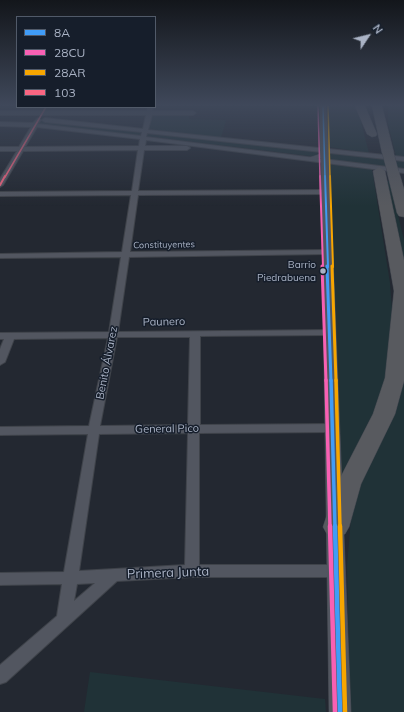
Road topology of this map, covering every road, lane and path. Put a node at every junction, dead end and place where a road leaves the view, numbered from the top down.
1 (26, 139) edge
2 (143, 139) edge
3 (154, 139) edge
4 (207, 139) edge
5 (322, 139) edge
6 (373, 139) edge
7 (385, 139) edge
8 (229, 148) junction
9 (0, 149) edge
10 (21, 149) junction
11 (142, 149) junction
12 (321, 156) junction
13 (404, 159) edge
14 (392, 171) edge
15 (0, 185) edge
16 (325, 192) junction
17 (135, 193) junction
18 (0, 194) edge
19 (404, 213) edge
20 (327, 252) junction
21 (0, 256) edge
22 (124, 256) junction
23 (403, 296) edge
24 (329, 332) junction
25 (195, 333) junction
26 (113, 335) junction
27 (0, 336) edge
28 (10, 336) junction
29 (0, 362) edge
30 (194, 428) junction
31 (333, 428) junction
32 (94, 430) junction
33 (0, 431) edge
34 (336, 527) junction
35 (192, 571) junction
36 (336, 571) junction
37 (114, 575) junction
38 (70, 578) junction
39 (0, 579) edge
40 (64, 618) junction
41 (0, 676) edge
42 (340, 712) edge

1 - 10 street
2 - 11 street, Benito Álvarez
3 - 8 street
4 - 12 street
5 - 12 street
6 - 14 highway
7 - 14 highway, bridge
8 - 11 street
8 - 12 street
9 - 10 street
10 - 11 street
10 - 15 street
11 - 17 street, Benito Álvarez
12 - 13 street
12 - 14 street
12 - 16 street
14 - 19 highway
14 - 23 highway
16 - 17 street
16 - 20 street
17 - 18 street
17 - 22 street, Benito Álvarez
20 - 22 street, Constituyentes
20 - 24 street
21 - 22 street, Constituyentes
22 - 26 street, Benito Álvarez
23 - 34 highway
24 - 25 street, Paunero
24 - 31 street
25 - 26 street, Paunero
25 - 30 street
26 - 28 street, Paunero
26 - 32 street, Benito Álvarez
27 - 28 street, Paunero
28 - 29 street
30 - 31 street, General Pico
30 - 32 street, General Pico
30 - 35 street
31 - 34 street
32 - 33 street, General Pico
32 - 38 street, Benito Álvarez
34 - 36 street
35 - 36 street, Primera Junta
35 - 37 street, Primera Junta
36 - 42 street
37 - 38 street, Primera Junta
37 - 40 street
38 - 39 street, Primera Junta
38 - 40 street, Benito Álvarez
40 - 41 street

